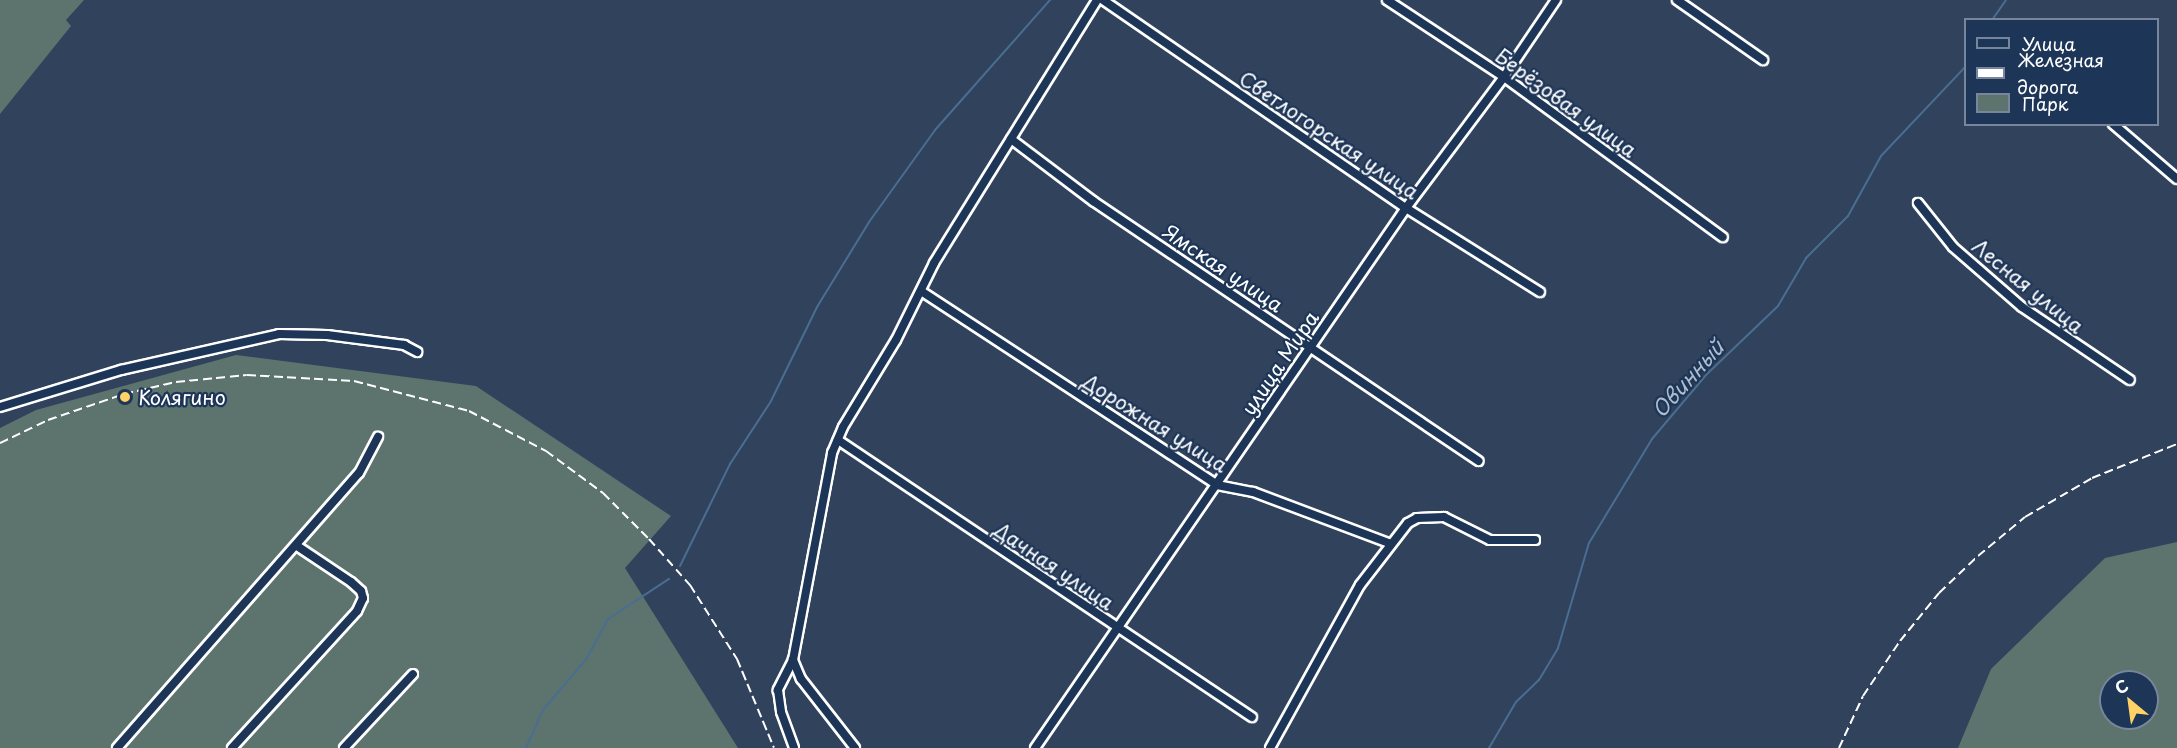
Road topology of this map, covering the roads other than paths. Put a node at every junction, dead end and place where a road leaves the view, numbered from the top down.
1 (1097, 0) edge
2 (1103, 0) edge
3 (1388, 0) edge
4 (1556, 0) edge
5 (1677, 0) edge
6 (1763, 60) dead end
7 (1504, 77) junction
8 (2115, 126) edge
9 (1011, 139) junction
10 (2177, 179) edge
11 (1918, 203) dead end
12 (1406, 208) junction
13 (1723, 237) dead end
14 (921, 291) junction
15 (1540, 292) dead end
16 (1311, 347) junction
17 (417, 352) dead end
18 (2130, 380) dead end
19 (0, 407) edge
20 (378, 437) dead end
21 (837, 440) junction
22 (1479, 462) dead end
23 (1216, 485) junction
24 (1535, 540) dead end
25 (1390, 544) junction
26 (297, 546) junction
27 (1117, 629) junction
28 (793, 660) junction
29 (413, 674) dead end
30 (1252, 717) dead end
31 (117, 748) edge
32 (231, 748) edge
33 (344, 748) edge
34 (794, 748) edge
35 (855, 748) edge
36 (1035, 748) edge
37 (1270, 748) edge

1 - 9 street
2 - 12 street, Светлогорская улица
3 - 7 street, Берёзовая улица
4 - 7 street, улица Мира
5 - 6 street
7 - 12 street, улица Мира
7 - 13 street, Берёзовая улица
8 - 10 street
9 - 14 street
9 - 16 street, Ямская улица
11 - 18 street, Лесная улица
12 - 15 street, Светлогорская улица
12 - 16 street, улица Мира
14 - 21 street
14 - 23 street, Дорожная улица
16 - 22 street, Ямская улица
16 - 23 street, улица Мира
17 - 19 street
20 - 26 street
21 - 27 street, Дачная улица
21 - 28 street
23 - 25 street, Дорожная улица
23 - 27 street, улица Мира
24 - 25 street
25 - 37 street
26 - 31 street
26 - 32 street
27 - 30 street, Дачная улица
27 - 36 street, улица Мира
28 - 34 street
28 - 35 street
29 - 33 street

